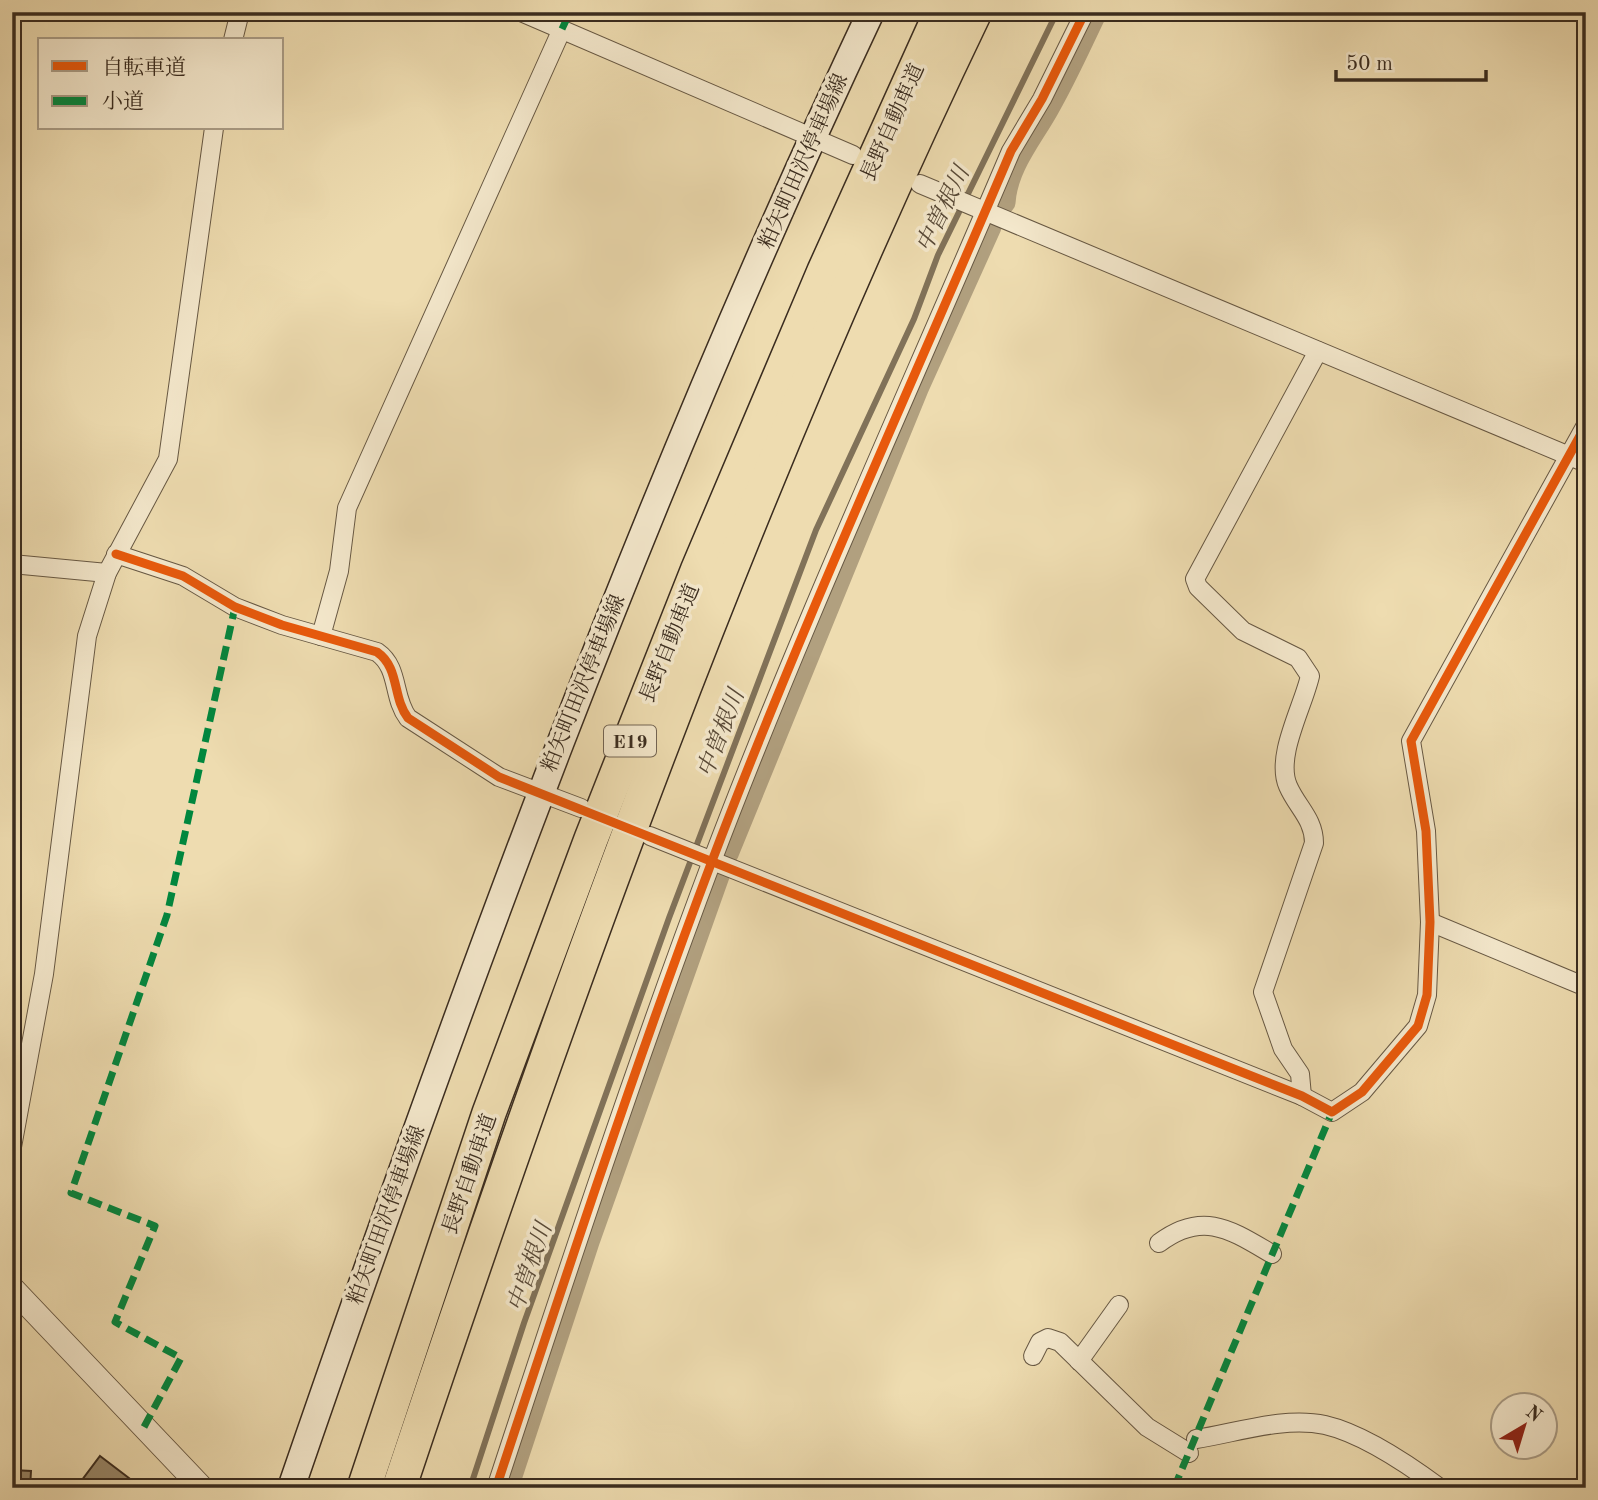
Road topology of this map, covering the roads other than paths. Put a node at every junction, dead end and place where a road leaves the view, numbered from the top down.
1 (240, 12) edge
2 (521, 12) edge
3 (871, 12) edge
4 (941, 12) edge
5 (975, 12) edge
6 (1085, 12) edge
7 (562, 29) junction
8 (234, 38) edge
9 (214, 130) edge
10 (813, 136) junction
11 (853, 155) dead end
12 (920, 184) dead end
13 (986, 211) junction
14 (1318, 351) junction
15 (1586, 425) edge
16 (1569, 455) junction
17 (1586, 463) edge
18 (116, 554) junction
19 (12, 564) edge
20 (107, 573) junction
21 (321, 636) junction
22 (540, 792) junction
23 (581, 808) dead end
24 (650, 836) dead end
25 (712, 861) junction
26 (1430, 922) junction
27 (1586, 987) edge
28 (1302, 1096) junction
29 (12, 1147) edge
30 (1159, 1243) dead end
31 (1272, 1254) dead end
32 (12, 1287) edge
33 (1119, 1305) dead end
34 (1033, 1356) dead end
35 (1079, 1361) junction
36 (202, 1488) edge
37 (291, 1488) edge
38 (364, 1488) edge
39 (399, 1488) edge
40 (496, 1488) edge
41 (1440, 1488) edge

1 - 8 street
2 - 7 street
3 - 10 main road, 粕矢町田沢停車場線
4 - 38 highway, 長野自動車道 / E19
5 - 39 highway, 長野自動車道 / E19
6 - 13 street
7 - 10 street
7 - 21 street
9 - 18 street
10 - 11 street
10 - 22 main road, 粕矢町田沢停車場線
12 - 13 street
13 - 14 street
13 - 25 street
14 - 16 street
14 - 28 street
15 - 16 street
16 - 17 street
16 - 26 street
18 - 20 street
18 - 21 street
19 - 20 street
20 - 29 street
21 - 22 street
22 - 23 street
22 - 37 main road, 粕矢町田沢停車場線
24 - 25 street
25 - 28 street
25 - 40 street
26 - 27 street
26 - 28 street
30 - 31 street
32 - 36 street
33 - 35 street
34 - 35 street
35 - 41 street

